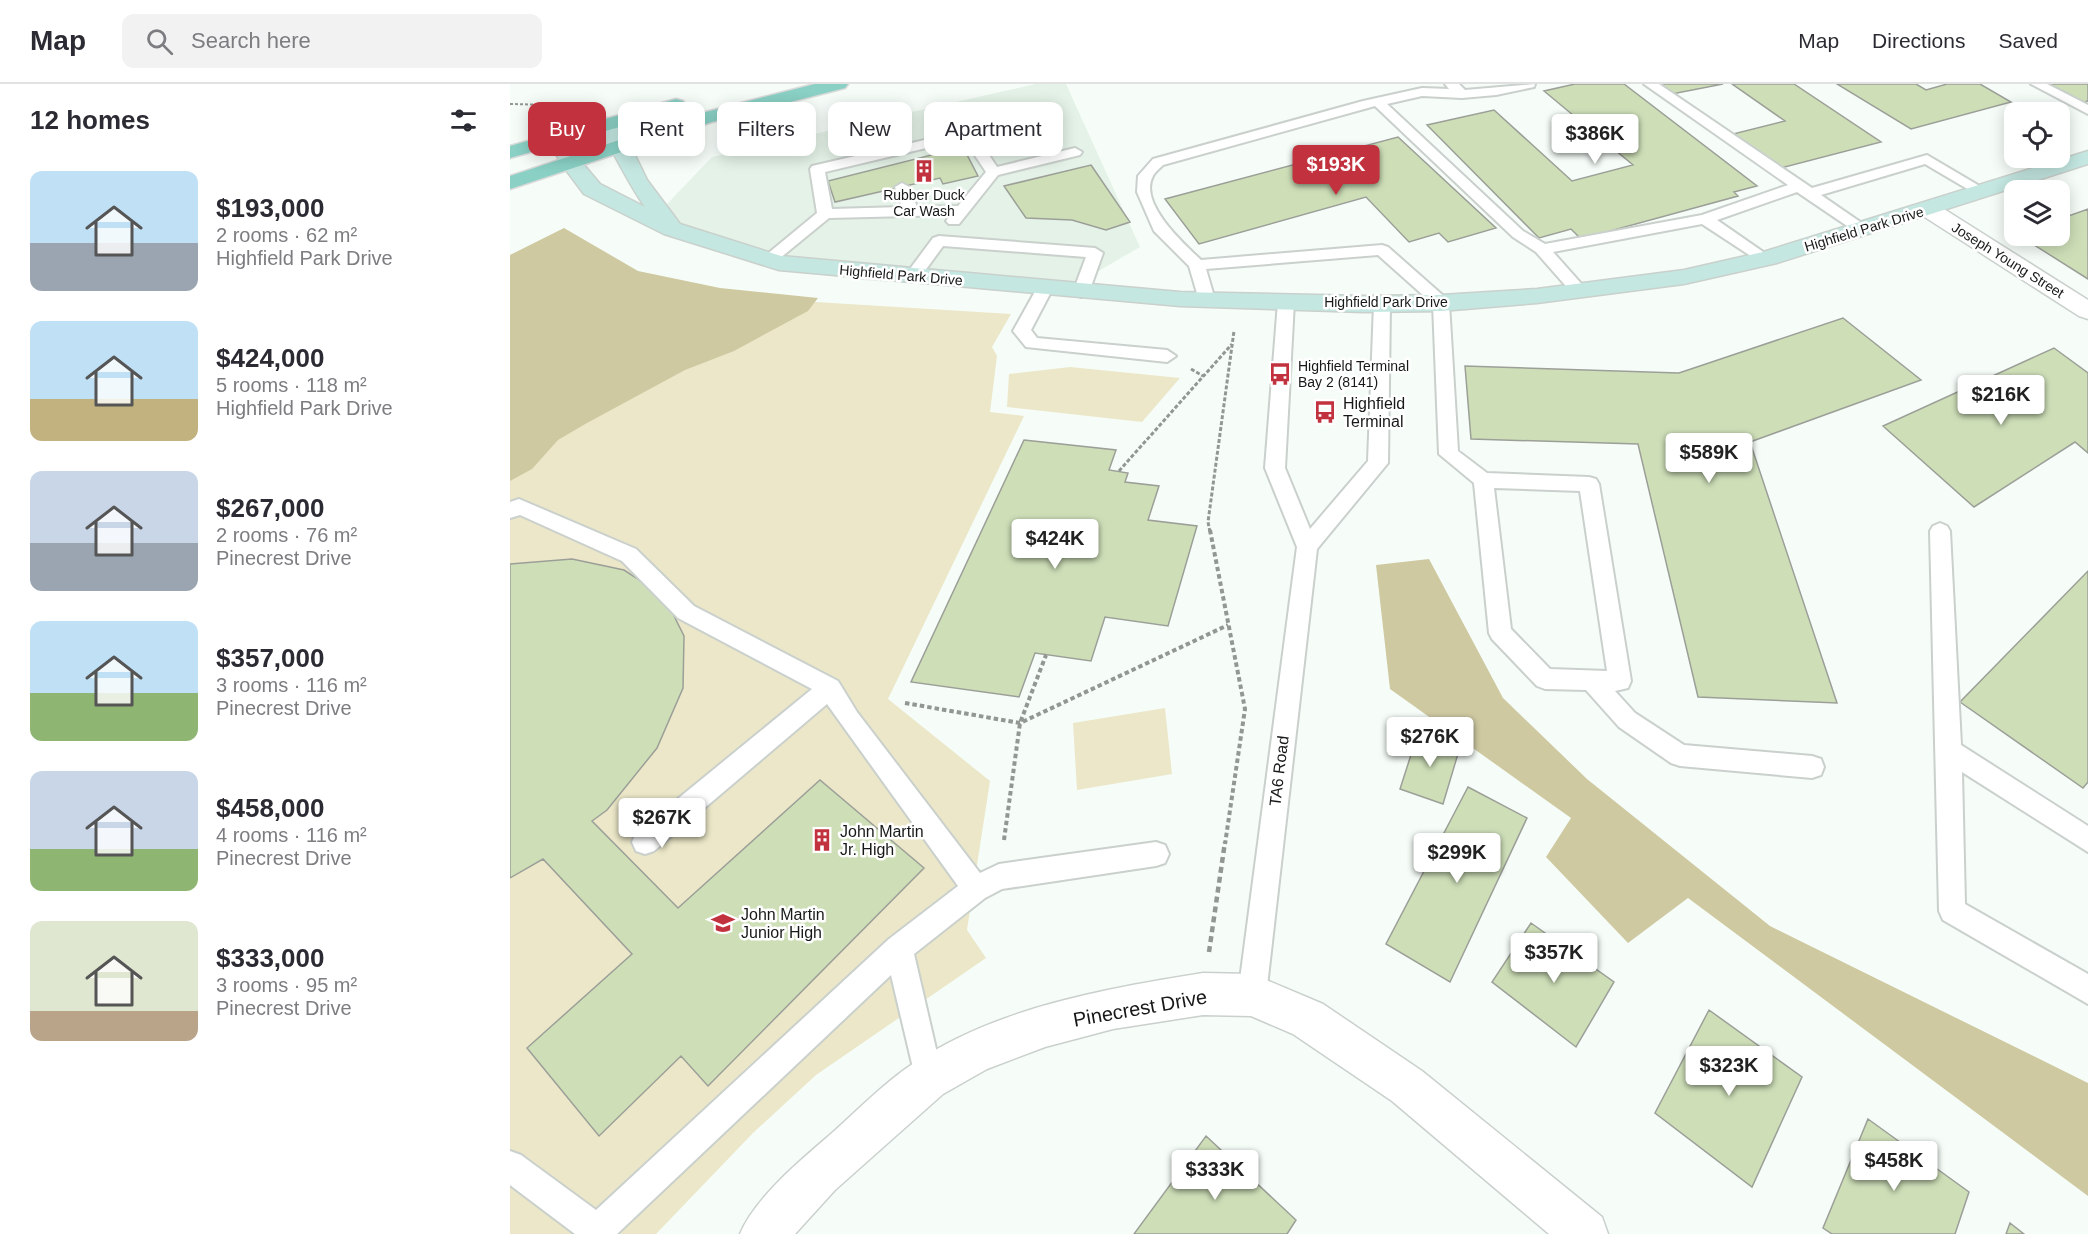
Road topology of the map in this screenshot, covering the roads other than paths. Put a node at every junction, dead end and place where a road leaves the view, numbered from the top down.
1 (838, 84) edge
2 (1451, 84) edge
3 (1529, 84) edge
4 (1650, 84) edge
5 (2037, 84) edge
6 (1462, 94) junction
7 (1378, 102) junction
8 (2088, 110) edge
9 (705, 118) edge
10 (618, 121) edge
11 (606, 124) joint
12 (618, 142) edge
13 (618, 146) edge
14 (528, 147) edge
15 (510, 152) edge
16 (1075, 152) dead end
17 (566, 156) edge
18 (625, 156) edge
19 (2088, 157) edge
20 (570, 162) junction
21 (993, 172) junction
22 (963, 179) dead end
23 (510, 183) edge
24 (902, 187) dead end
25 (1803, 191) junction
26 (1982, 191) junction
27 (967, 204) junction
28 (1928, 209) junction
29 (911, 211) junction
30 (825, 214) junction
31 (1705, 219) junction
32 (672, 229) junction
33 (1861, 229) junction
34 (939, 241) junction
35 (1542, 249) junction
36 (1763, 259) junction
37 (768, 260) junction
38 (1197, 265) junction
39 (913, 276) junction
40 (1045, 288) junction
41 (1578, 290) junction
42 (1081, 292) junction
43 (1207, 300) junction
44 (1286, 302) junction
45 (1441, 303) junction
46 (1382, 304) junction
47 (2088, 311) edge
48 (1167, 356) dead end
49 (1483, 480) junction
50 (510, 511) edge
51 (1940, 531) dead end
52 (1307, 547) junction
53 (1592, 681) junction
54 (830, 688) junction
55 (1948, 751) junction
56 (1812, 767) dead end
57 (2088, 840) edge
58 (645, 842) dead end
59 (1156, 854) dead end
60 (987, 883) junction
61 (899, 949) junction
62 (2088, 990) edge
63 (1252, 995) junction
64 (928, 1079) junction
65 (510, 1166) edge
66 (598, 1232) edge
67 (763, 1234) edge
68 (1585, 1234) edge

1 - 9 main road
2 - 6 lane
3 - 6 lane
4 - 25 lane
5 - 8 lane
6 - 7 lane
7 - 35 lane
7 - 38 lane
10 - 11 main road
11 - 12 street
13 - 20 main road
14 - 15 main road
16 - 21 lane
17 - 20 street, Highfield Park Drive
18 - 32 street
19 - 26 street, Highfield Park Drive
20 - 23 main road
20 - 32 street, Highfield Park Drive
21 - 27 lane
21 - 30 lane
22 - 27 lane
24 - 29 lane
25 - 26 lane
25 - 31 lane
25 - 33 lane
26 - 28 street, Highfield Park Drive
27 - 29 lane
27 - 34 lane
28 - 33 street, Highfield Park Drive
28 - 47 street, Joseph Young Street
29 - 30 lane
30 - 37 lane
31 - 35 lane
31 - 36 lane
32 - 37 street, Highfield Park Drive
33 - 36 street, Highfield Park Drive
34 - 39 lane
34 - 42 lane
35 - 41 lane
36 - 41 street, Highfield Park Drive
37 - 39 street, Highfield Park Drive
38 - 43 lane
38 - 45 lane
39 - 40 street, Highfield Park Drive
40 - 42 street, Highfield Park Drive
40 - 48 lane
41 - 45 street, Highfield Park Drive
42 - 43 street, Highfield Park Drive
43 - 44 street, Highfield Park Drive
44 - 46 street, Highfield Park Drive
44 - 52 lane, TA6 Road
45 - 46 street, Highfield Park Drive
45 - 49 lane
46 - 52 lane
49 - 53 lane
49 - 53 lane
50 - 54 lane
51 - 55 lane
52 - 63 lane, TA6 Road
53 - 56 lane
54 - 58 lane
54 - 60 lane
55 - 57 lane
55 - 62 lane
59 - 60 lane
60 - 61 lane
61 - 64 lane
61 - 66 lane
63 - 64 street, Pinecrest Drive
63 - 68 street, Pinecrest Drive
64 - 67 street, Pinecrest Drive
65 - 66 lane

